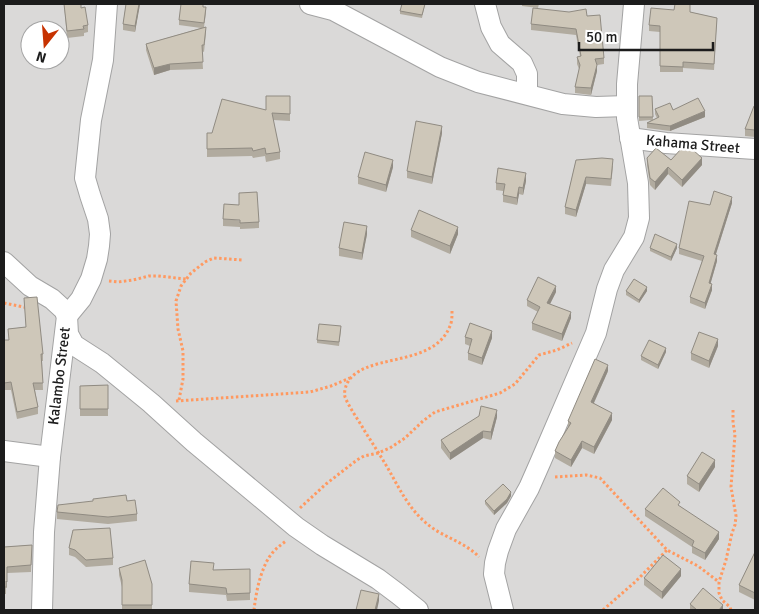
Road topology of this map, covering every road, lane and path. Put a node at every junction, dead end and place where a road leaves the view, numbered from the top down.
1 (107, 4) edge
2 (310, 4) edge
3 (485, 4) edge
4 (634, 4) edge
5 (527, 94) junction
6 (627, 106) junction
7 (630, 138) junction
8 (755, 149) edge
9 (243, 260) dead end
10 (4, 262) edge
11 (91, 279) junction
12 (186, 279) junction
13 (452, 311) dead end
14 (66, 316) junction
15 (596, 333) junction
16 (350, 378) junction
17 (179, 400) junction
18 (151, 403) junction
19 (733, 409) dead end
20 (4, 451) edge
21 (378, 454) junction
22 (50, 457) junction
23 (529, 488) junction
24 (292, 523) junction
25 (667, 550) junction
26 (494, 574) junction
27 (719, 582) junction
28 (42, 610) edge
29 (254, 610) edge
30 (418, 610) edge
31 (503, 610) edge
32 (603, 610) edge
33 (732, 610) edge

1 - 11 street, Kalambo Street
2 - 5 street
3 - 5 street
4 - 6 street
5 - 6 street
6 - 7 street
7 - 8 street, Kahama Street
7 - 15 street
9 - 12 path
10 - 14 street
11 - 12 path
11 - 14 street, Kalambo Street
12 - 17 path
13 - 16 path
14 - 18 street
14 - 22 street, Kalambo Street
15 - 21 path
15 - 23 street
16 - 17 path
16 - 21 path
17 - 18 path
18 - 24 street
19 - 27 path
20 - 22 street
21 - 24 path
21 - 26 path
22 - 28 street, Kalambo Street
23 - 25 path
23 - 26 street
24 - 29 path
24 - 30 street
25 - 27 path
25 - 32 path
26 - 31 street
27 - 33 path

